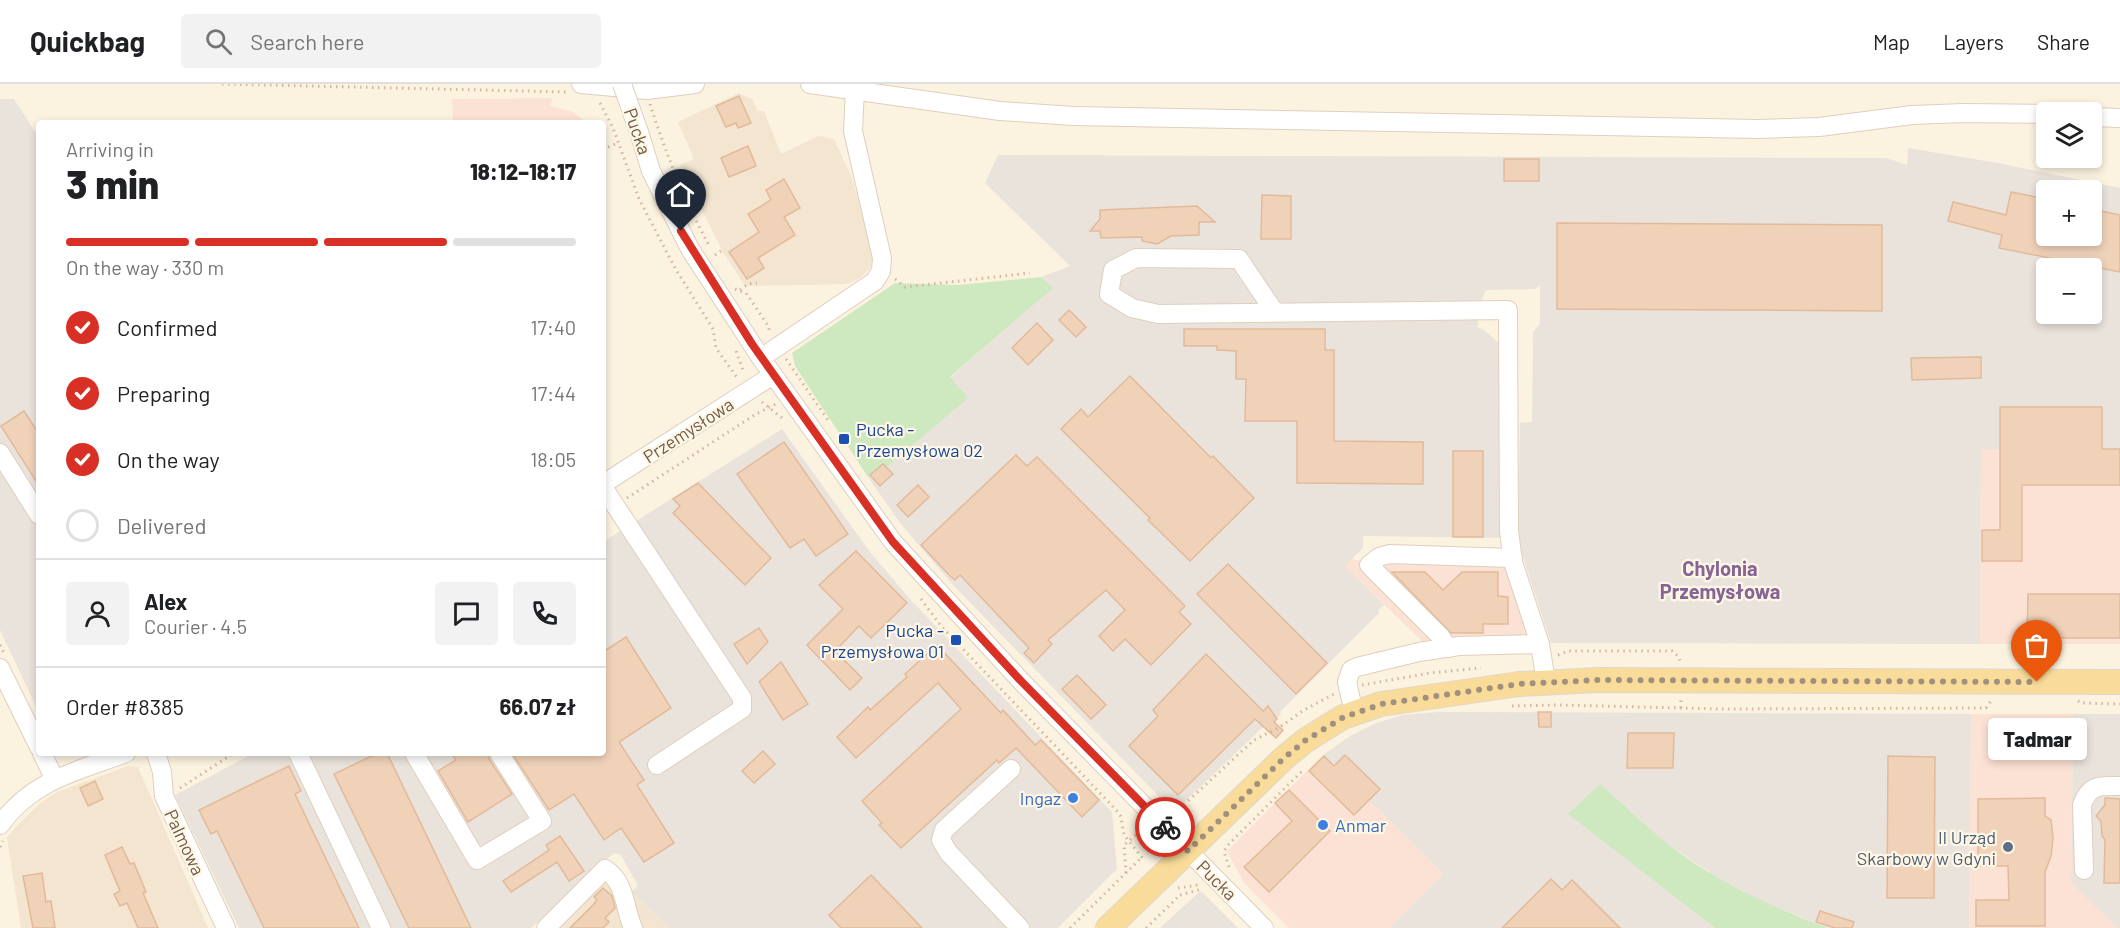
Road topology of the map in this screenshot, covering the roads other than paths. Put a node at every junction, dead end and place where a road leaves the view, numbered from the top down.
1 (622, 84) edge
2 (695, 84) edge
3 (810, 84) edge
4 (575, 88) edge
5 (855, 89) junction
6 (2036, 114) edge
7 (2102, 117) edge
8 (2120, 118) edge
9 (1274, 311) junction
10 (761, 358) junction
11 (773, 375) junction
12 (0, 453) edge
13 (606, 484) edge
14 (606, 491) edge
15 (36, 510) edge
16 (1513, 558) junction
17 (1540, 644) junction
18 (1448, 648) junction
19 (0, 668) edge
20 (1546, 682) junction
21 (2120, 682) edge
22 (1354, 713) junction
23 (36, 741) edge
24 (43, 756) edge
25 (117, 756) edge
26 (157, 756) edge
27 (299, 756) edge
28 (416, 756) edge
29 (501, 756) edge
30 (657, 765) dead end
31 (1011, 769) dead end
32 (54, 778) junction
33 (2120, 786) edge
34 (3, 831) edge
35 (1188, 851) junction
36 (2084, 870) dead end
37 (626, 925) edge
38 (226, 928) edge
39 (381, 928) edge
40 (546, 928) edge
41 (1020, 928) edge
42 (1108, 928) edge
43 (1264, 928) edge

1 - 10 street, Pucka, bridge
2 - 4 street
3 - 5 street
5 - 6 street
5 - 10 street
7 - 8 street
9 - 9 street
9 - 16 street
10 - 11 street, Pucka
11 - 13 street, Przemysłowa
11 - 35 street, Pucka
12 - 15 street
14 - 30 street
16 - 17 street
16 - 18 street
17 - 18 street
17 - 20 street
18 - 22 street
19 - 23 street
20 - 21 main road
20 - 22 main road
22 - 35 main road
24 - 32 street
25 - 32 street
26 - 38 street, Palmowa
27 - 39 street
28 - 29 street
31 - 41 street
32 - 34 street
33 - 36 street
35 - 42 main road
35 - 43 street, Pucka
37 - 40 street

